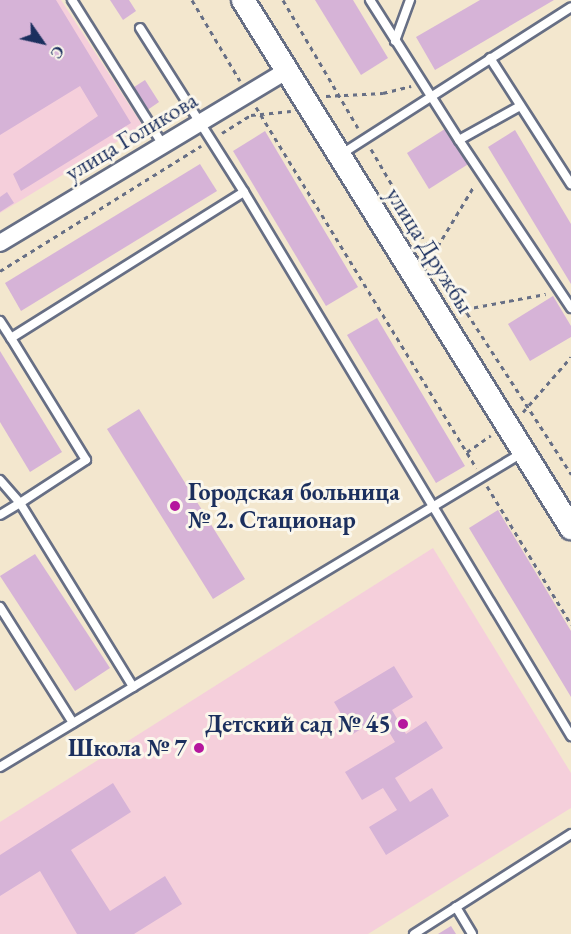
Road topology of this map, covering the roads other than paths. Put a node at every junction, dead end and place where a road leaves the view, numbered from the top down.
1 (72, 0) edge
2 (243, 0) edge
3 (370, 0) edge
4 (410, 0) edge
5 (571, 8) edge
6 (140, 28) dead end
7 (395, 41) junction
8 (490, 58) junction
9 (286, 71) junction
10 (429, 95) junction
11 (520, 106) junction
12 (200, 122) junction
13 (459, 140) junction
14 (163, 145) junction
15 (339, 155) junction
16 (571, 184) edge
17 (244, 192) junction
18 (0, 243) edge
19 (571, 309) edge
20 (0, 321) edge
21 (10, 338) junction
22 (523, 452) junction
23 (0, 480) edge
24 (20, 502) junction
25 (434, 507) junction
26 (0, 515) edge
27 (571, 528) edge
28 (0, 607) edge
29 (133, 687) junction
30 (72, 723) junction
31 (571, 736) edge
32 (0, 767) edge
33 (571, 834) edge
34 (456, 907) junction
35 (414, 934) edge
36 (472, 934) edge

1 - 14 lane
2 - 9 main road, улица Дружбы
3 - 7 lane
4 - 7 lane
5 - 8 lane
6 - 12 lane
7 - 10 lane
8 - 10 lane
8 - 11 lane
9 - 12 street, улица Голикова
9 - 15 main road, улица Дружбы
10 - 13 lane
10 - 15 lane
11 - 13 lane
11 - 16 lane
12 - 14 street, улица Голикова
12 - 17 lane
13 - 19 lane
14 - 18 street, улица Голикова
15 - 22 main road, улица Дружбы
17 - 21 lane
17 - 25 lane
20 - 21 lane
21 - 24 lane
22 - 25 lane
22 - 27 main road, улица Дружбы
23 - 24 lane
24 - 26 lane
24 - 29 lane
25 - 29 lane
25 - 31 lane
28 - 30 lane
29 - 30 lane
30 - 32 lane
33 - 34 lane
34 - 35 lane
34 - 36 lane

